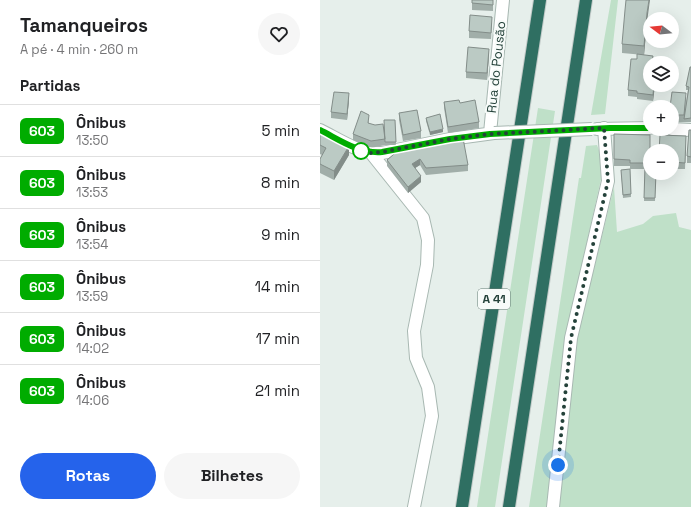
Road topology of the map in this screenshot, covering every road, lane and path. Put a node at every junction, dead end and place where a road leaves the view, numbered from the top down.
1 (503, 0) edge
2 (540, 0) edge
3 (586, 0) edge
4 (604, 128) junction
5 (643, 128) edge
6 (679, 129) edge
7 (320, 130) edge
8 (691, 130) edge
9 (492, 133) junction
10 (371, 153) junction
11 (414, 507) edge
12 (462, 507) edge
13 (509, 507) edge
14 (553, 507) edge

1 - 9 street, Rua do Pousão
2 - 12 highway, A 41
3 - 13 highway
4 - 5 street
4 - 9 street, bridge
4 - 14 street
6 - 8 street
7 - 10 street
9 - 10 street
10 - 11 street

